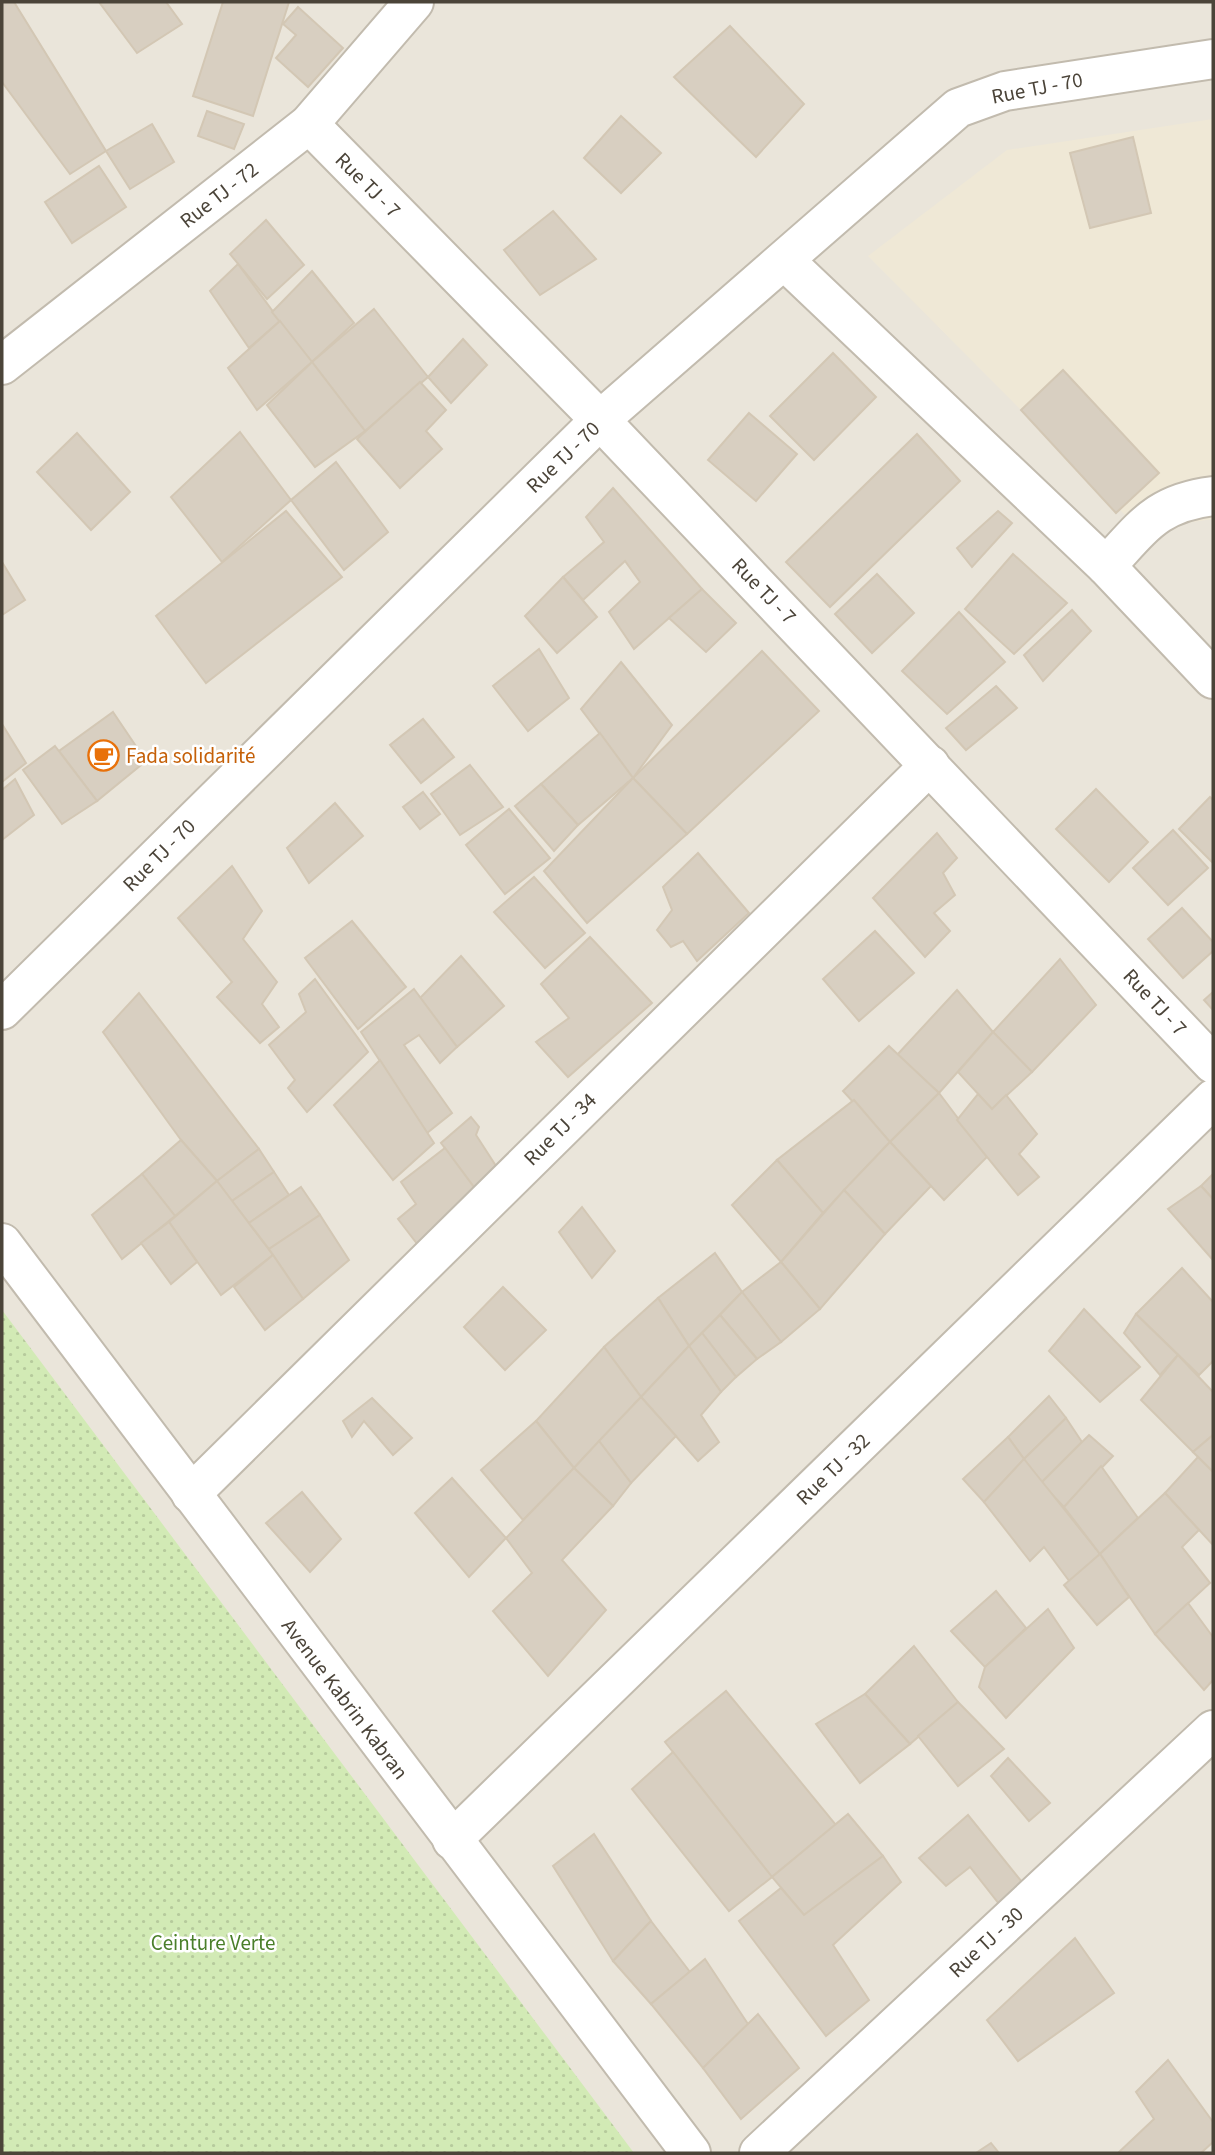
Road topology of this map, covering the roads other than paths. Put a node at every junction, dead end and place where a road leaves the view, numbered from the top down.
1 (414, 2) edge
2 (1213, 59) edge
3 (309, 124) junction
4 (785, 261) junction
5 (2, 365) edge
6 (600, 420) junction
7 (1213, 496) edge
8 (1105, 566) junction
9 (1213, 679) edge
10 (930, 765) junction
11 (2, 1010) edge
12 (1213, 1064) edge
13 (1213, 1099) edge
14 (2, 1243) edge
15 (191, 1494) junction
16 (1213, 1730) edge
17 (452, 1840) junction
18 (691, 2153) edge
19 (760, 2153) edge

1 - 3 street, Rue TJ - 72
2 - 4 street, Rue TJ - 70
3 - 5 street, Rue TJ - 72
3 - 6 street, Rue TJ - 7
4 - 6 street, Rue TJ - 70
4 - 8 street
6 - 10 street, Rue TJ - 7
6 - 11 street, Rue TJ - 70
7 - 8 street
8 - 9 street
10 - 12 street, Rue TJ - 7
10 - 15 street, Rue TJ - 34
13 - 17 street, Rue TJ - 32
14 - 15 street, Avenue Kabrin Kabran
15 - 17 street, Avenue Kabrin Kabran
16 - 19 street, Rue TJ - 30
17 - 18 street, Avenue Kabrin Kabran

